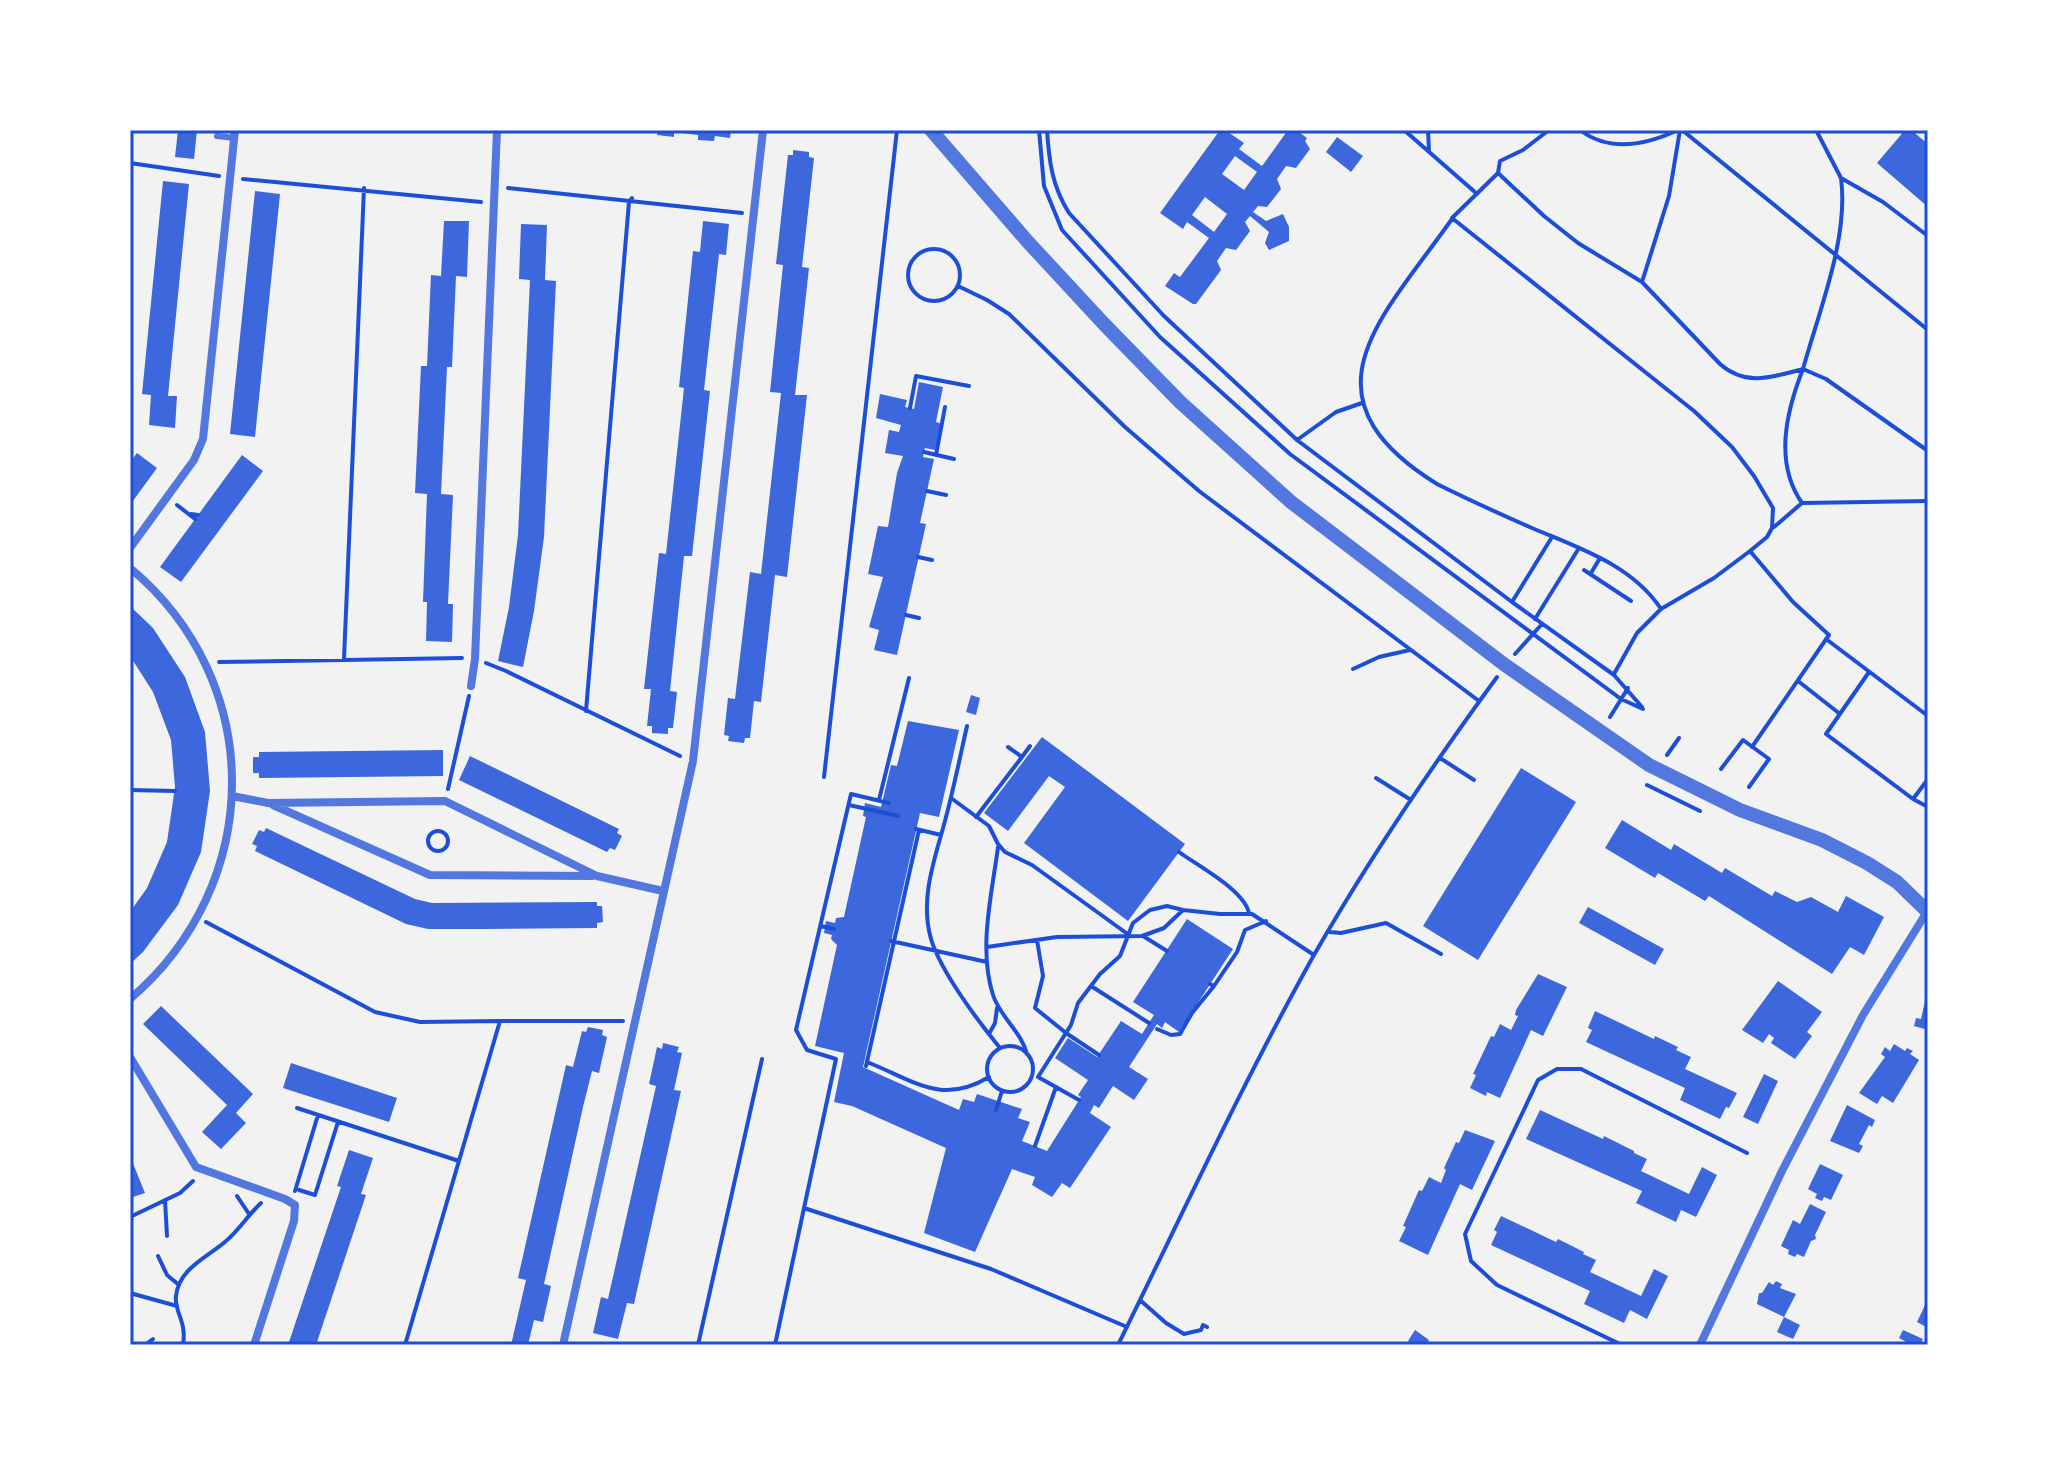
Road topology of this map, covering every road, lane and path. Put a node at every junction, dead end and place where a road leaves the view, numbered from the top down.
1 (497, 130) edge
2 (763, 130) edge
3 (897, 130) edge
4 (931, 130) edge
5 (1039, 130) edge
6 (1047, 130) edge
7 (1404, 130) edge
8 (1428, 130) edge
9 (1549, 130) edge
10 (1580, 130) edge
11 (1680, 130) edge
12 (1816, 130) edge
13 (235, 134) edge
14 (217, 136) dead end
15 (1429, 151) junction
16 (130, 163) edge
17 (1498, 173) junction
18 (231, 177) junction
19 (1841, 178) junction
20 (495, 189) junction
21 (364, 190) junction
22 (1476, 193) junction
23 (630, 200) junction
24 (754, 215) junction
25 (1452, 218) junction
26 (1928, 236) edge
27 (1835, 254) junction
28 (1642, 282) junction
29 (958, 286) junction
30 (1928, 330) edge
31 (1803, 369) junction
32 (969, 386) dead end
33 (1362, 403) junction
34 (945, 407) dead end
35 (910, 408) dead end
36 (1297, 440) junction
37 (1928, 451) edge
38 (924, 452) dead end
39 (936, 455) junction
40 (954, 459) dead end
41 (927, 491) dead end
42 (946, 495) dead end
43 (1928, 501) edge
44 (1802, 503) junction
45 (177, 505) dead end
46 (197, 517) dead end
47 (1772, 528) junction
48 (1552, 537) junction
49 (130, 548) edge
50 (1579, 548) junction
51 (1750, 551) junction
52 (918, 557) dead end
53 (1600, 558) junction
54 (932, 560) dead end
55 (130, 568) edge
56 (1584, 570) dead end
57 (1590, 574) junction
58 (1631, 601) dead end
59 (1512, 602) junction
60 (1661, 609) junction
61 (906, 615) dead end
62 (919, 618) dead end
63 (1535, 619) junction
64 (1542, 624) junction
65 (1533, 633) junction
66 (1826, 639) junction
67 (1410, 650) junction
68 (344, 659) junction
69 (475, 659) junction
70 (206, 665) junction
71 (1505, 665) junction
72 (1353, 669) dead end
73 (1869, 672) junction
74 (1614, 675) junction
75 (909, 678) dead end
76 (1798, 681) junction
77 (471, 686) joint
78 (1628, 688) junction
79 (1621, 699) junction
80 (1479, 701) junction
81 (586, 711) junction
82 (1840, 714) junction
83 (1928, 716) edge
84 (967, 726) dead end
85 (1600, 733) junction
86 (1679, 738) dead end
87 (1030, 746) dead end
88 (1008, 747) dead end
89 (1752, 747) junction
90 (677, 755) dead end
91 (1022, 757) junction
92 (1665, 757) dead end
93 (1440, 758) junction
94 (1721, 769) dead end
95 (824, 777) dead end
96 (1376, 778) dead end
97 (1928, 779) edge
98 (1474, 780) dead end
99 (1749, 787) dead end
100 (130, 790) edge
101 (175, 791) dead end
102 (447, 791) dead end
103 (232, 796) junction
104 (951, 798) junction
105 (1913, 799) junction
106 (879, 800) junction
107 (1411, 800) junction
108 (268, 803) junction
109 (889, 803) dead end
110 (849, 805) junction
111 (1928, 807) edge
112 (898, 816) dead end
113 (976, 817) junction
114 (442, 822) dead end
115 (440, 831) junction
116 (941, 835) junction
117 (998, 844) junction
118 (435, 851) junction
119 (1182, 851) dead end
120 (433, 859) dead end
121 (597, 876) junction
122 (663, 891) junction
123 (1183, 910) junction
124 (1928, 911) edge
125 (1249, 913) junction
126 (200, 914) junction
127 (1266, 921) junction
128 (821, 926) junction
129 (834, 929) dead end
130 (1328, 932) junction
131 (1129, 935) junction
132 (1143, 936) junction
133 (1037, 940) junction
134 (892, 942) junction
135 (987, 947) junction
136 (937, 951) junction
137 (1167, 951) dead end
138 (1441, 954) dead end
139 (1314, 955) junction
140 (987, 962) junction
141 (1091, 986) junction
142 (130, 999) edge
143 (997, 1006) junction
144 (500, 1021) junction
145 (633, 1023) junction
146 (1149, 1023) dead end
147 (1157, 1027) dead end
148 (1066, 1033) junction
149 (989, 1034) junction
150 (1000, 1048) junction
151 (1027, 1054) junction
152 (1099, 1055) dead end
153 (130, 1057) edge
154 (762, 1059) dead end
155 (1036, 1075) junction
156 (989, 1077) junction
157 (1056, 1087) junction
158 (1002, 1091) junction
159 (1079, 1100) dead end
160 (297, 1108) dead end
161 (996, 1110) dead end
162 (318, 1115) junction
163 (338, 1122) junction
164 (1035, 1146) dead end
165 (1747, 1153) dead end
166 (459, 1161) junction
167 (191, 1184) dead end
168 (296, 1189) junction
169 (271, 1194) junction
170 (165, 1200) junction
171 (292, 1201) junction
172 (804, 1208) junction
173 (130, 1217) edge
174 (167, 1236) dead end
175 (158, 1256) dead end
176 (179, 1285) junction
177 (130, 1293) edge
178 (1140, 1300) junction
179 (177, 1306) junction
180 (1127, 1327) junction
181 (1207, 1327) dead end
182 (153, 1339) dead end
183 (145, 1345) edge
184 (183, 1345) edge
185 (215, 1345) edge
186 (233, 1345) edge
187 (254, 1345) edge
188 (405, 1345) edge
189 (563, 1345) edge
190 (698, 1345) edge
191 (775, 1345) edge
192 (1118, 1345) edge
193 (1622, 1345) edge
194 (1700, 1345) edge

1 - 20 street
2 - 24 street
3 - 95 path
4 - 71 street
5 - 65 path
6 - 36 path
7 - 15 path
8 - 15 path
9 - 17 path
10 - 11 path
11 - 27 path
11 - 28 path
12 - 19 path
13 - 14 lane
13 - 18 street
15 - 22 path
16 - 18 path
17 - 22 path
17 - 28 path
18 - 21 path
18 - 49 street
19 - 26 path
19 - 27 path
20 - 21 path
20 - 23 path
20 - 69 street
21 - 68 path
22 - 25 path
23 - 24 path
23 - 81 path
24 - 122 street
25 - 33 path
25 - 47 path
27 - 30 path
27 - 31 path
28 - 31 path
29 - 29 path
29 - 67 path
31 - 37 path
31 - 44 path
32 - 35 path
33 - 36 path
33 - 48 path
34 - 39 path
36 - 59 path
38 - 39 path
39 - 40 path
41 - 42 path
43 - 44 path
44 - 47 path
45 - 46 path
47 - 51 path
48 - 50 path
48 - 59 path
50 - 53 path
50 - 63 path
51 - 60 path
51 - 66 path
52 - 54 path
53 - 57 path
53 - 60 path
55 - 70 street
56 - 57 path
57 - 58 path
59 - 63 path
60 - 74 path
61 - 62 path
63 - 64 path
64 - 65 path
64 - 74 path
65 - 71 path
65 - 79 path
66 - 73 path
66 - 76 path
67 - 72 path
67 - 80 path
68 - 69 path
68 - 70 path
69 - 77 street
69 - 81 path
70 - 103 street
71 - 80 path
71 - 85 street
73 - 82 path
73 - 83 path
74 - 78 path
75 - 106 path
76 - 82 path
76 - 89 path
77 - 102 path
78 - 79 path
78 - 79 path
79 - 85 path
80 - 93 path
81 - 90 path
82 - 105 path
84 - 104 path
85 - 124 street
86 - 92 path
87 - 91 path
88 - 91 path
89 - 94 path
89 - 99 path
91 - 113 path
93 - 98 path
93 - 107 path
96 - 107 path
97 - 105 path
100 - 101 path
103 - 108 street
103 - 126 street
104 - 113 path
104 - 116 path
105 - 111 path
106 - 109 path
106 - 110 path
107 - 130 path
108 - 121 street
108 - 121 street
110 - 112 path
110 - 128 path
113 - 117 path
114 - 115 path
115 - 118 path
115 - 118 path
116 - 134 path
116 - 136 path
117 - 131 path
117 - 135 path
118 - 120 path
119 - 125 path
121 - 122 street
122 - 145 street
123 - 125 path
123 - 131 path
123 - 132 path
124 - 194 street
125 - 127 path
126 - 142 street
126 - 144 path
127 - 139 path
127 - 147 path
128 - 129 path
128 - 172 path
130 - 138 path
130 - 139 path
131 - 132 path
131 - 133 path
131 - 141 path
132 - 137 path
133 - 135 path
133 - 148 path
134 - 136 path
134 - 156 path
135 - 140 path
136 - 140 path
136 - 149 path
139 - 178 path
140 - 143 path
141 - 146 path
141 - 148 path
143 - 149 path
143 - 151 path
144 - 145 path
144 - 166 path
145 - 189 street
148 - 152 path
148 - 155 path
149 - 150 path
150 - 151 path
150 - 156 path
151 - 155 path
153 - 169 street
154 - 190 path
155 - 157 path
155 - 158 path
156 - 158 path
157 - 159 path
157 - 164 path
158 - 161 path
160 - 162 path
162 - 163 path
162 - 168 path
163 - 166 path
163 - 168 path
165 - 193 path
166 - 188 path
167 - 170 path
168 - 171 path
169 - 171 street
169 - 176 path
170 - 173 path
170 - 174 path
171 - 187 street
172 - 180 path
172 - 191 path
175 - 176 path
176 - 179 path
177 - 179 path
178 - 180 path
178 - 181 path
179 - 184 path
180 - 192 path
182 - 183 path
185 - 186 path

